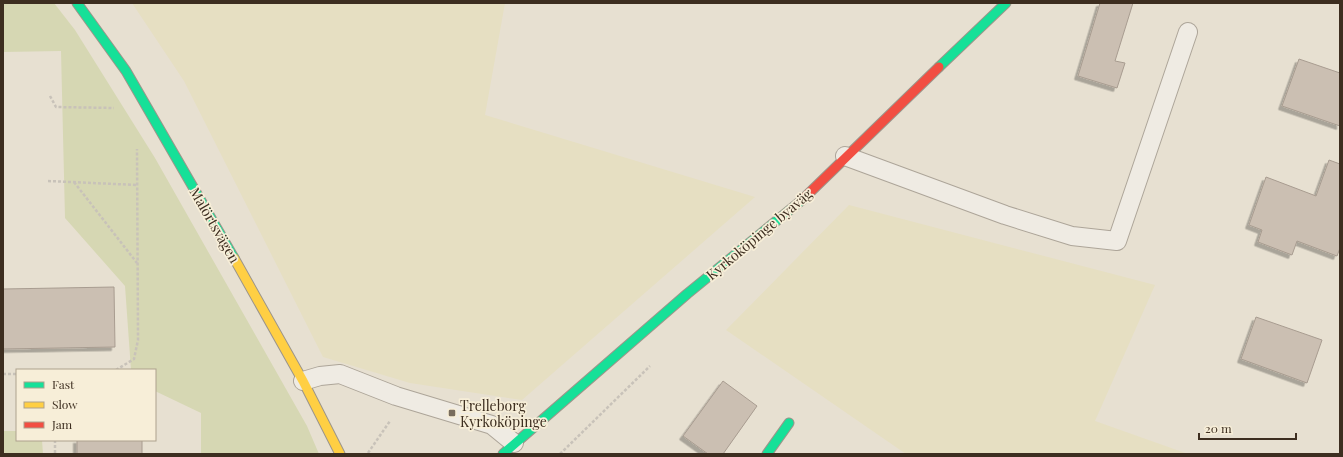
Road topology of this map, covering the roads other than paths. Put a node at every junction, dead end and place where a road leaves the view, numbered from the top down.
1 (77, 3) edge
2 (1006, 3) edge
3 (1188, 32) dead end
4 (845, 156) junction
5 (303, 381) junction
6 (789, 423) dead end
7 (509, 448) edge
8 (340, 454) edge
9 (766, 454) edge

1 - 5 street, Malörtsvägen
2 - 4 street, Kyrkoköpinge byaväg
3 - 4 lane
4 - 7 street, Kyrkoköpinge byaväg
5 - 7 lane
5 - 8 street, Malörtsvägen
6 - 9 street

